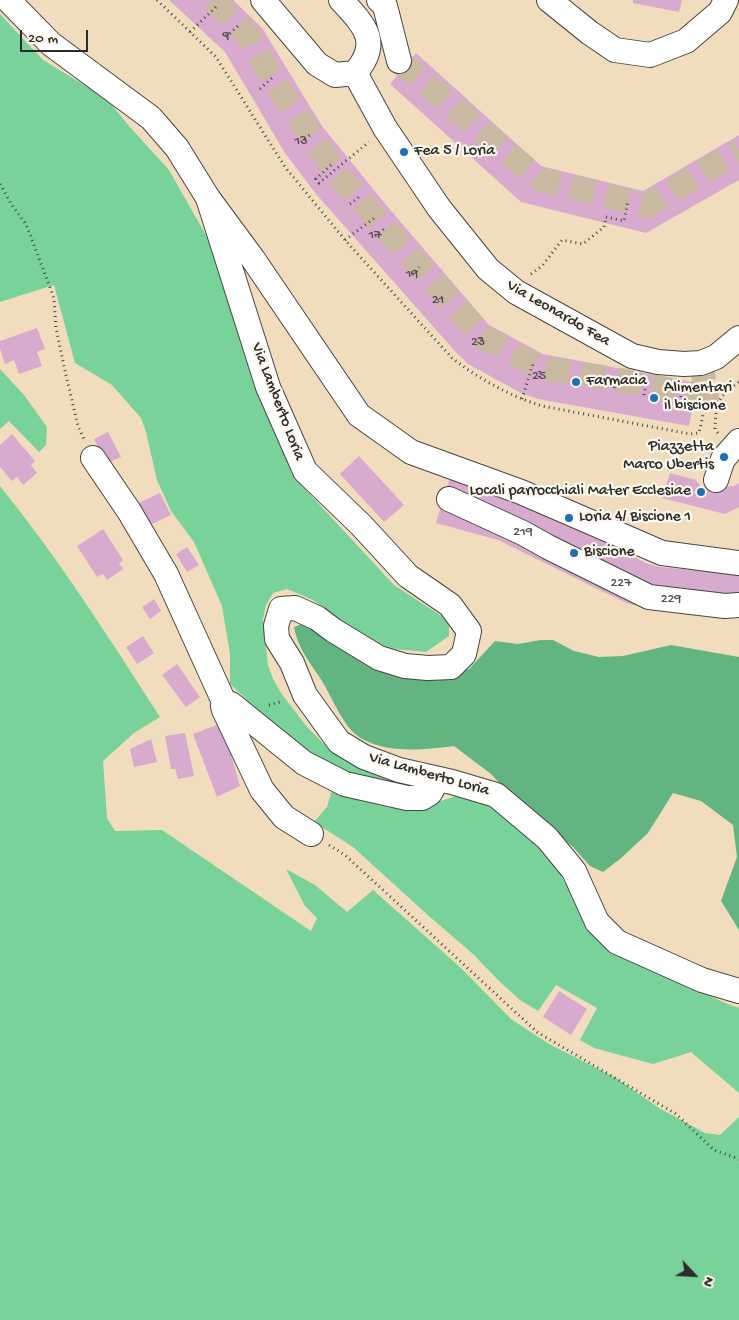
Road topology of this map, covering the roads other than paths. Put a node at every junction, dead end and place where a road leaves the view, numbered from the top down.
1 (8, 0) edge
2 (263, 0) edge
3 (341, 0) edge
4 (379, 0) edge
5 (550, 0) edge
6 (726, 0) edge
7 (399, 61) tunnel mouth
8 (355, 73) junction
9 (208, 198) junction
10 (739, 338) edge
11 (739, 441) edge
12 (93, 458) road end
13 (716, 480) dead end
14 (450, 499) dead end
15 (739, 563) edge
16 (739, 606) edge
17 (224, 702) junction
18 (438, 779) junction
19 (311, 834) road end
20 (739, 991) edge

1 - 9 street, Via Lamberto Loria
2 - 8 street
3 - 8 street
4 - 7 street
5 - 6 street
8 - 10 street, Via Leonardo Fea
9 - 15 street, Via Lamberto Loria
9 - 18 street, Via Lamberto Loria
11 - 13 street
12 - 17 street
14 - 16 street
17 - 18 street
17 - 19 street
18 - 20 street, Via Lamberto Loria

